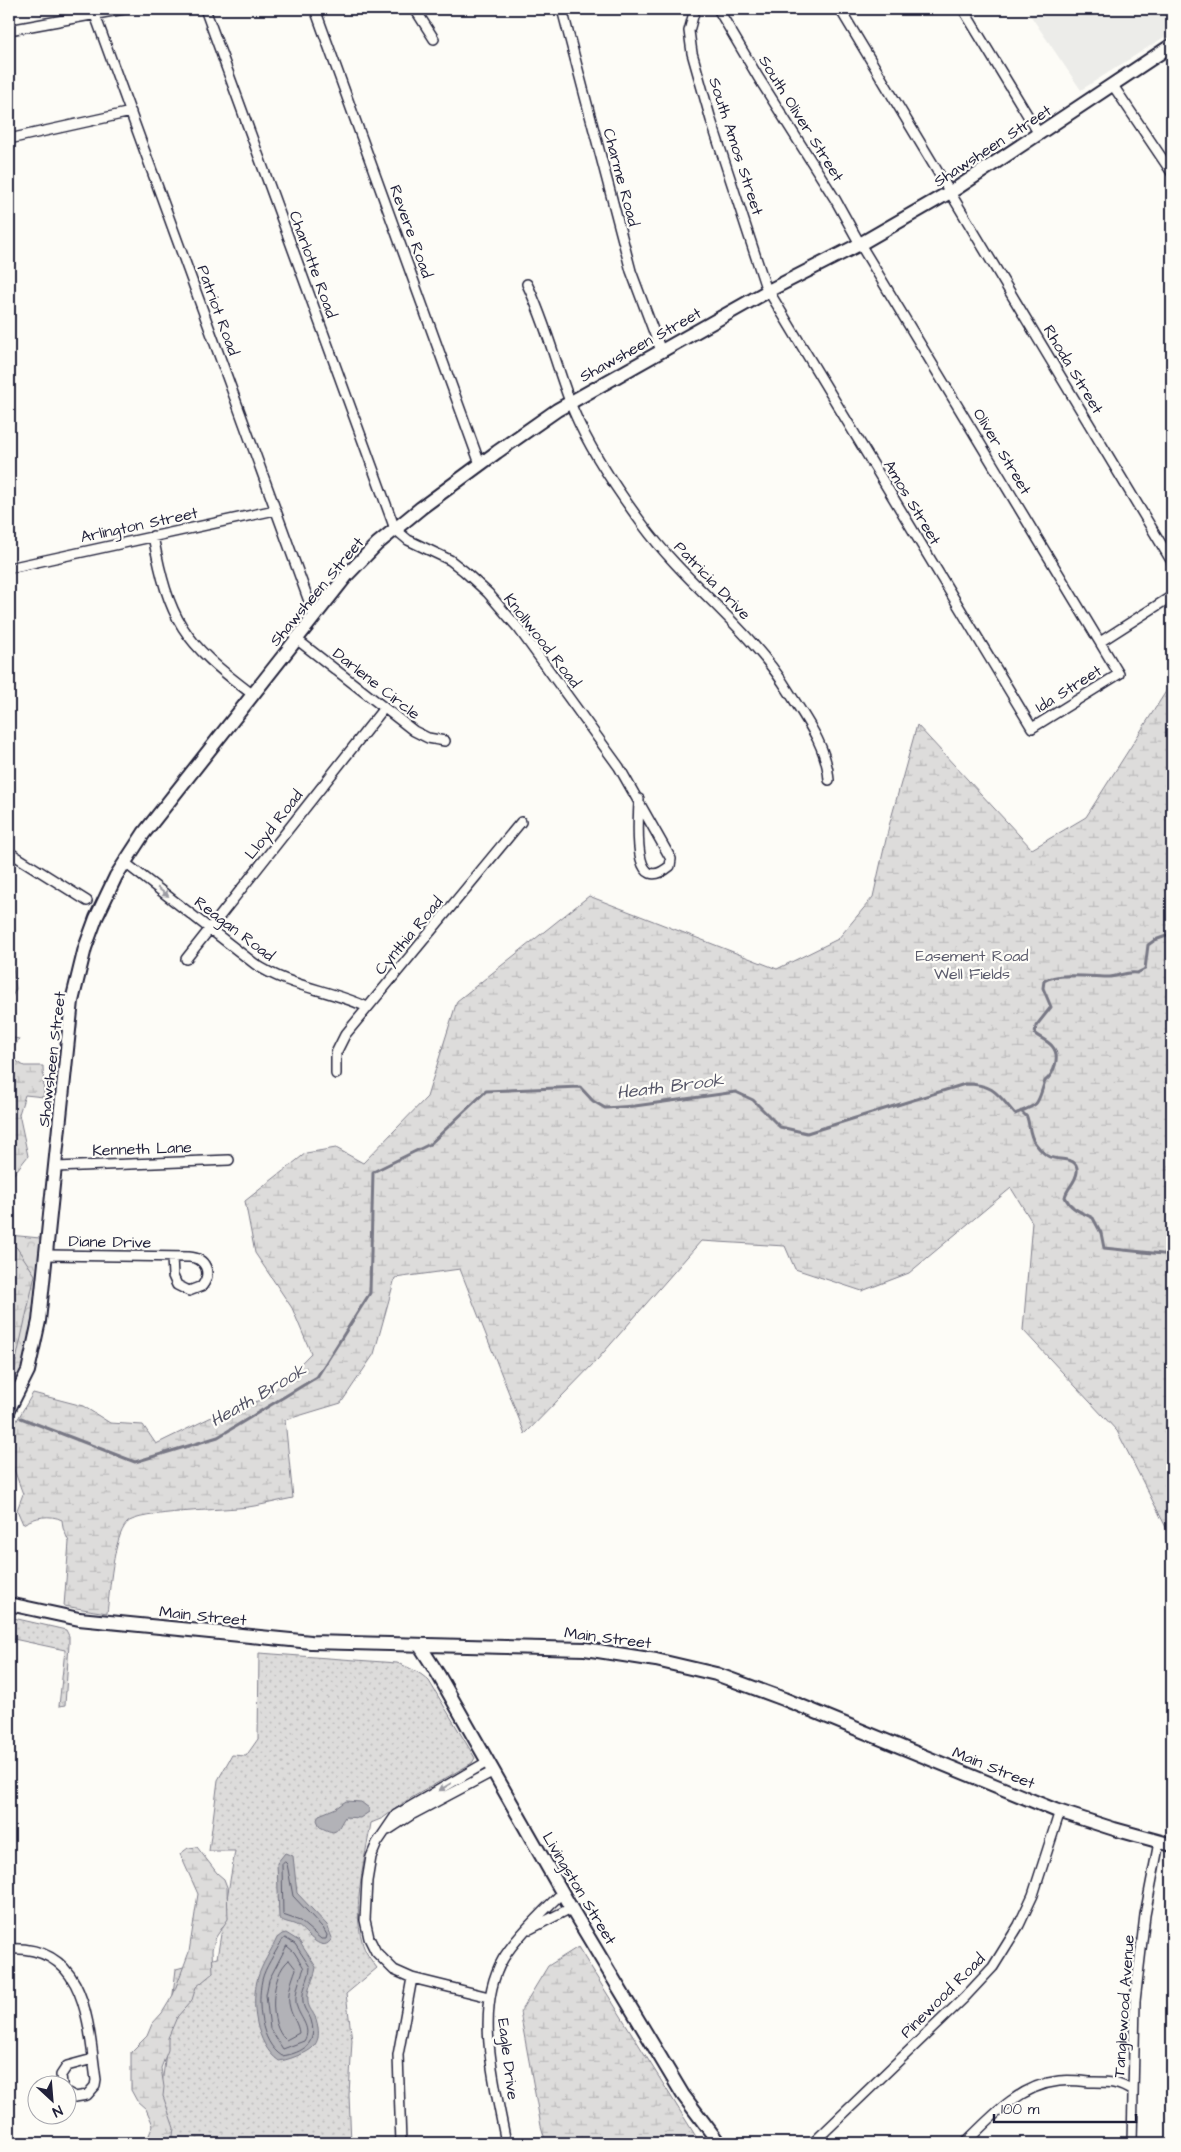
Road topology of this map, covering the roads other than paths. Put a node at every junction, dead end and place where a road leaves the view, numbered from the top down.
1 (124, 9) edge
2 (205, 9) edge
3 (315, 9) edge
4 (415, 9) edge
5 (562, 9) edge
6 (695, 9) edge
7 (718, 9) edge
8 (840, 9) edge
9 (963, 9) edge
10 (95, 15) junction
11 (9, 30) edge
12 (434, 40) dead end
13 (1172, 45) edge
14 (1112, 84) junction
15 (131, 112) junction
16 (1039, 134) junction
17 (9, 139) edge
18 (1172, 173) edge
19 (950, 193) junction
20 (860, 244) junction
21 (527, 284) dead end
22 (768, 291) junction
23 (661, 351) junction
24 (570, 402) junction
25 (480, 464) junction
26 (275, 510) junction
27 (395, 529) junction
28 (153, 536) junction
29 (1172, 562) edge
30 (9, 568) edge
31 (1172, 596) edge
32 (314, 615) junction
33 (295, 638) junction
34 (1100, 642) junction
35 (1119, 674) joint
36 (252, 694) junction
37 (384, 708) junction
38 (1032, 728) joint
39 (445, 741) dead end
40 (829, 780) dead end
41 (639, 799) junction
42 (521, 822) dead end
43 (9, 852) edge
44 (124, 862) junction
45 (88, 901) dead end
46 (210, 928) junction
47 (186, 960) dead end
48 (368, 1007) junction
49 (336, 1074) dead end
50 (229, 1160) dead end
51 (56, 1167) junction
52 (47, 1255) junction
53 (172, 1257) junction
54 (9, 1409) edge
55 (9, 1604) edge
56 (420, 1646) junction
57 (490, 1767) junction
58 (1060, 1811) junction
59 (1166, 1844) edge
60 (562, 1893) junction
61 (571, 1908) junction
62 (527, 1930) junction
63 (9, 1949) edge
64 (412, 1978) junction
65 (490, 1997) junction
66 (93, 2060) junction
67 (62, 2074) edge
68 (1133, 2092) junction
69 (78, 2097) edge
70 (401, 2143) edge
71 (506, 2143) edge
72 (719, 2143) edge
73 (813, 2143) edge
74 (965, 2143) edge
75 (1132, 2143) edge

1 - 10 street
2 - 27 street, Charlotte Road
3 - 25 street, Revere Road
4 - 12 street
5 - 23 street, Charme Road
6 - 22 street, South Amos Street
7 - 20 street, South Oliver Street
8 - 19 street, Rhoda Street
9 - 16 street
10 - 11 street
10 - 15 street, Patriot Road
13 - 14 main road, Shawsheen Street
14 - 16 main road, Shawsheen Street
14 - 18 street
15 - 17 street
15 - 26 street, Patriot Road
16 - 19 main road, Shawsheen Street
19 - 20 main road, Shawsheen Street
19 - 29 street, Rhoda Street
20 - 22 main road, Shawsheen Street
20 - 34 street, Oliver Street
21 - 24 street, Patricia Drive
22 - 23 main road, Shawsheen Street
22 - 38 street, Amos Street
23 - 24 main road, Shawsheen Street
24 - 25 main road, Shawsheen Street
24 - 40 street, Patricia Drive
25 - 27 main road, Shawsheen Street
26 - 28 street, Arlington Street
26 - 32 street, Patriot Road
27 - 32 main road, Shawsheen Street
27 - 41 street, Knollwood Road
28 - 30 street, Arlington Street
28 - 36 street
31 - 34 street
32 - 33 main road, Shawsheen Street
33 - 36 main road, Shawsheen Street
33 - 37 street, Darlene Circle
34 - 35 street, Oliver Street
35 - 38 street, Ida Street
36 - 44 main road, Shawsheen Street
37 - 39 street, Darlene Circle
37 - 46 street, Lloyd Road
41 - 41 street, Knollwood Road
42 - 48 street, Cynthia Road
43 - 45 street
44 -> 46 street, Reagan Road
44 - 51 main road, Shawsheen Street
46 - 47 street, Lloyd Road
46 - 48 street, Reagan Road
48 - 49 street, Cynthia Road
50 - 51 street, Kenneth Lane
51 - 52 main road, Shawsheen Street
52 - 53 street, Diane Drive
52 - 54 main road, Shawsheen Street
53 - 53 street, Diane Drive
55 - 56 main road, Main Street
56 - 57 main road, Livingston Street
56 - 58 main road, Main Street
57 - 60 main road, Livingston Street
57 - 64 street
58 - 59 main road, Main Street
58 - 73 street, Pinewood Road
59 - 68 street, Tanglewood Avenue
60 - 61 main road, Livingston Street
60 - 62 street, Eagle Drive
61 - 62 street, Eagle Drive
61 - 72 main road, Livingston Street
62 - 65 street, Eagle Drive
63 - 66 street
64 - 65 street
64 - 70 street
65 - 71 street, Eagle Drive
66 - 67 street
66 - 69 street
68 - 74 street
68 - 75 street, Tanglewood Avenue

